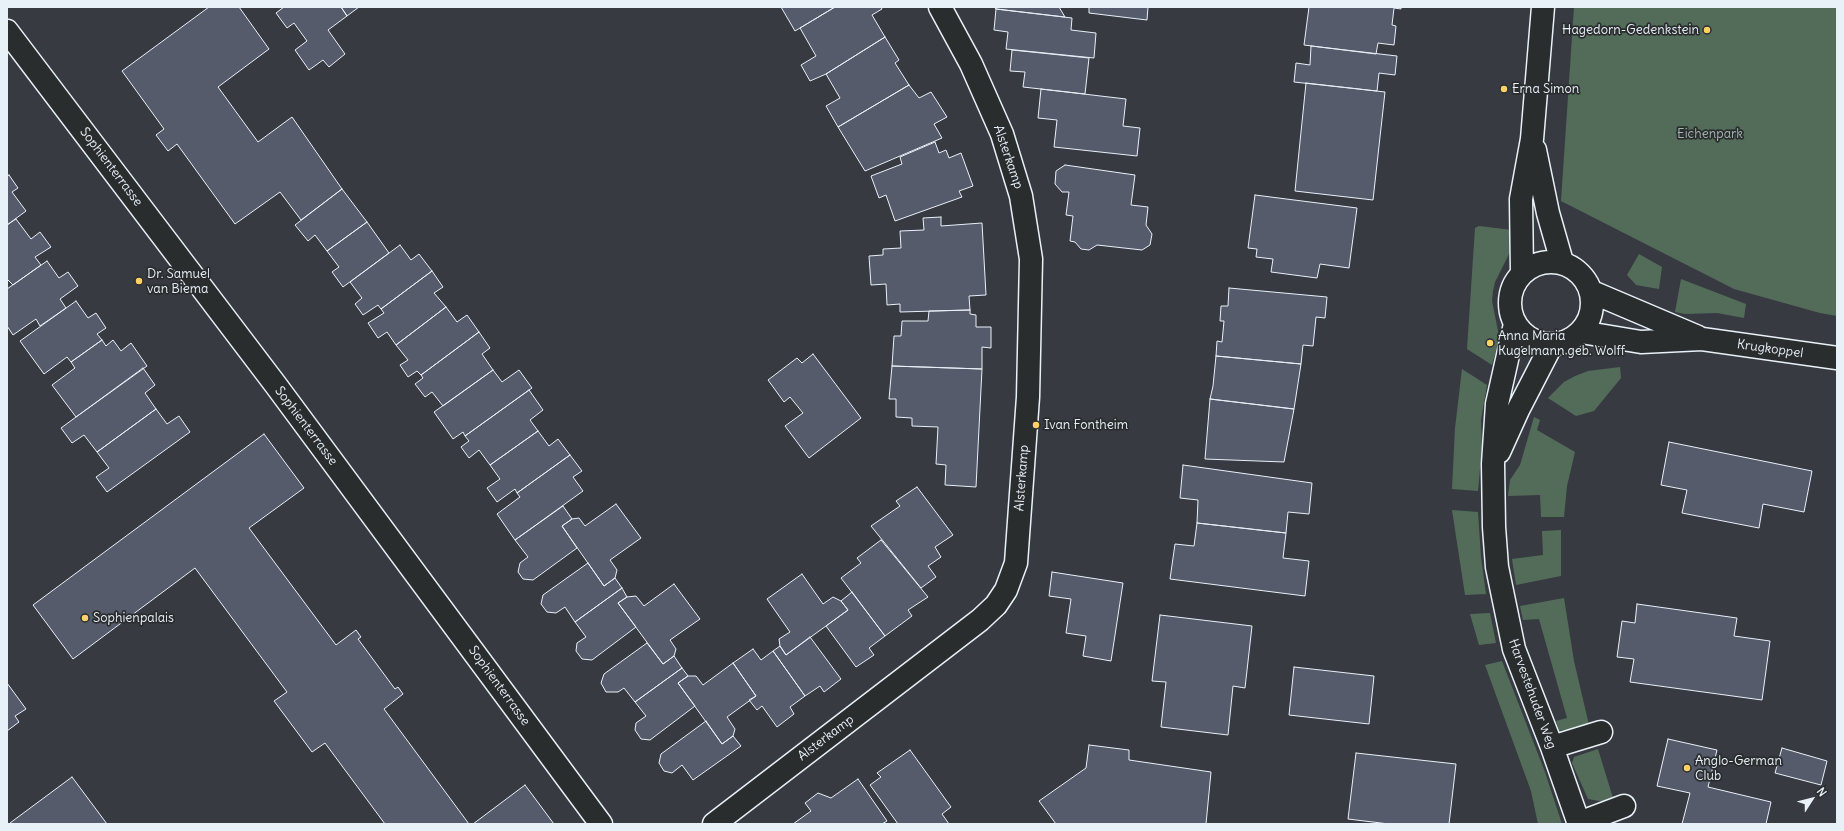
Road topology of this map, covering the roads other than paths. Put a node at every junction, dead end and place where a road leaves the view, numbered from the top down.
1 (940, 7) edge
2 (1544, 7) edge
3 (7, 31) edge
4 (1532, 139) junction
5 (1562, 262) junction
6 (1522, 273) junction
7 (1592, 292) junction
8 (1515, 324) junction
9 (1581, 332) junction
10 (1702, 339) junction
11 (1552, 344) junction
12 (1837, 358) edge
13 (1493, 464) junction
14 (1601, 732) dead end
15 (1552, 747) junction
16 (1624, 806) dead end
17 (601, 824) edge
18 (714, 824) edge
19 (1579, 824) edge

1 - 18 street, Alsterkamp
2 - 4 street
3 - 17 street, Sophienterrasse
4 - 5 street
4 - 6 street
5 - 6 street, Harvestehuder Weg
5 - 7 street
6 - 8 street, Harvestehuder Weg
7 - 9 street
7 - 10 street, Krugkoppel
8 - 11 street
8 - 13 street, Harvestehuder Weg
9 - 10 street, Krugkoppel
9 - 11 street
10 - 12 street, Krugkoppel
11 - 13 street, Harvestehuder Weg
13 - 15 street, Harvestehuder Weg
14 - 15 street
15 - 19 street, Harvestehuder Weg
16 - 19 street

